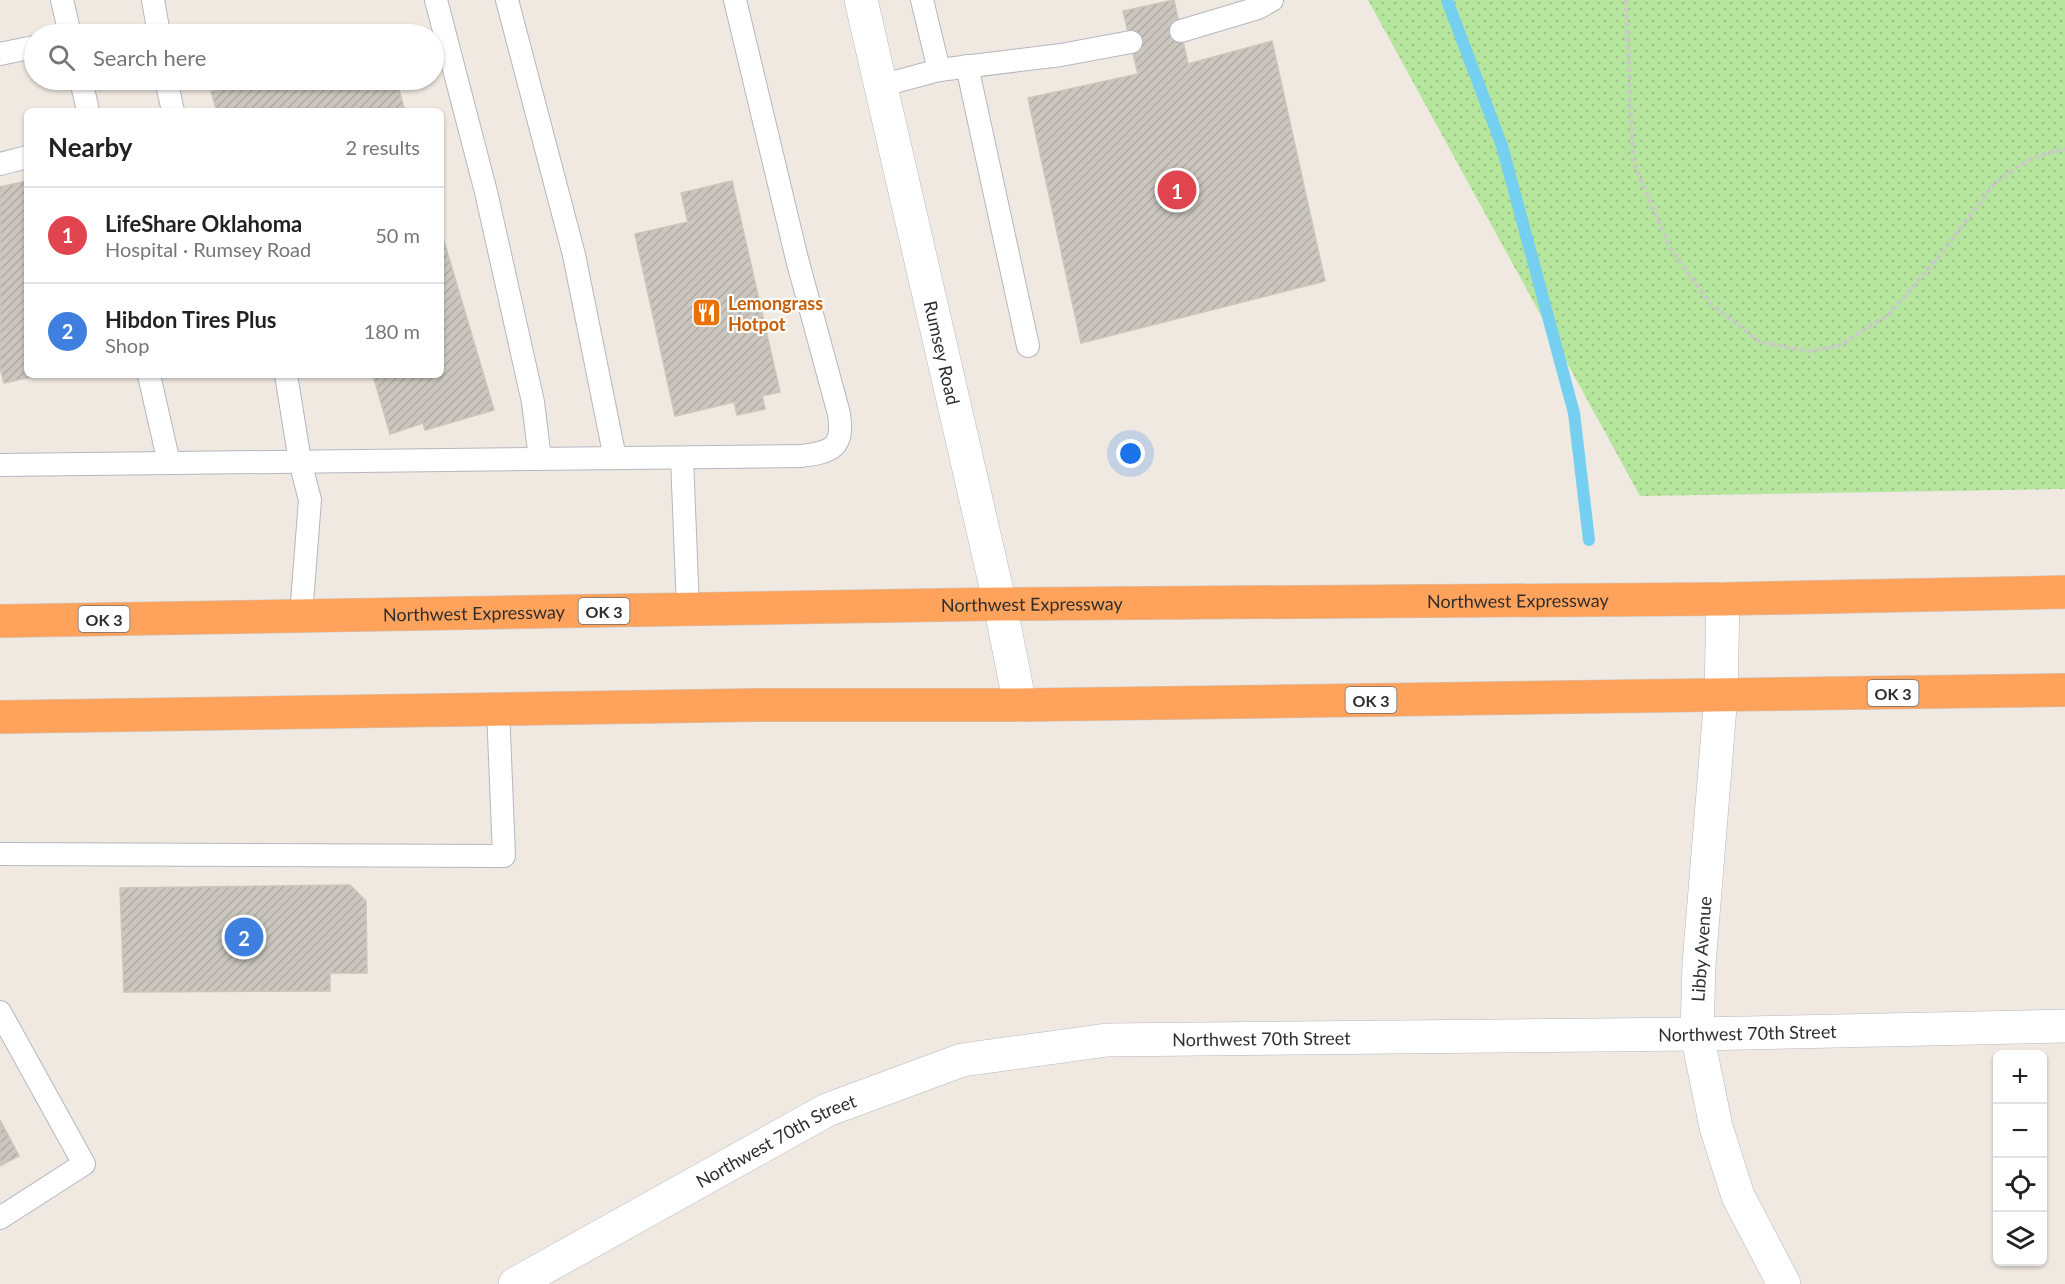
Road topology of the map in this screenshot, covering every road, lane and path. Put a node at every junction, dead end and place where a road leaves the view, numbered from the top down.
1 (62, 0) edge
2 (153, 0) edge
3 (436, 0) edge
4 (507, 0) edge
5 (735, 0) edge
6 (861, 0) edge
7 (922, 0) edge
8 (1272, 0) edge
9 (1626, 0) edge
10 (68, 24) edge
11 (157, 24) edge
12 (442, 24) edge
13 (1181, 30) dead end
14 (444, 31) edge
15 (1131, 42) dead end
16 (24, 49) edge
17 (0, 54) edge
18 (966, 66) junction
19 (939, 70) junction
20 (880, 86) junction
21 (83, 90) edge
22 (168, 90) edge
23 (87, 108) edge
24 (171, 108) edge
25 (2065, 149) edge
26 (24, 158) edge
27 (0, 164) edge
28 (1028, 346) dead end
29 (150, 378) edge
30 (286, 378) edge
31 (615, 458) junction
32 (682, 458) junction
33 (540, 459) junction
34 (300, 461) junction
35 (169, 463) junction
36 (0, 465) edge
37 (2065, 592) edge
38 (1723, 599) junction
39 (1000, 604) junction
40 (688, 609) junction
41 (301, 615) junction
42 (0, 621) edge
43 (2065, 690) edge
44 (1721, 696) junction
45 (1020, 705) junction
46 (498, 709) junction
47 (0, 717) edge
48 (0, 854) edge
49 (0, 1012) edge
50 (2065, 1026) edge
51 (1696, 1034) junction
52 (0, 1218) edge
53 (514, 1284) edge
54 (1784, 1284) edge

1 - 10 lane
2 - 11 lane
3 - 12 lane
4 - 31 lane
5 - 32 lane
6 - 20 street, Rumsey Road
7 - 19 lane
8 - 13 lane
9 - 25 path
14 - 33 lane
15 - 18 lane
16 - 17 lane
18 - 19 lane
18 - 28 lane
19 - 20 lane
20 - 39 street, Rumsey Road
21 - 23 lane
22 - 24 lane
26 - 27 lane
29 - 35 lane
30 - 34 lane
31 - 32 lane
31 - 33 lane
32 - 40 lane
33 - 34 lane
34 - 35 lane
34 - 41 lane
35 - 36 lane
37 - 38 highway, Northwest Expressway / OK 3
38 - 39 highway, Northwest Expressway / OK 3
38 - 44 street, Libby Avenue
39 - 40 highway, Northwest Expressway / OK 3
39 - 45 street, Rumsey Road
40 - 41 highway, Northwest Expressway / OK 3
41 - 42 highway, Northwest Expressway / OK 3
43 - 44 highway, OK 3
44 - 45 highway, OK 3
44 - 51 street, Libby Avenue
45 - 46 highway, OK 3
46 - 47 highway, OK 3
46 - 48 lane
49 - 52 lane
50 - 51 street, Northwest 70th Street
51 - 53 street, Northwest 70th Street
51 - 54 street, Libby Avenue

